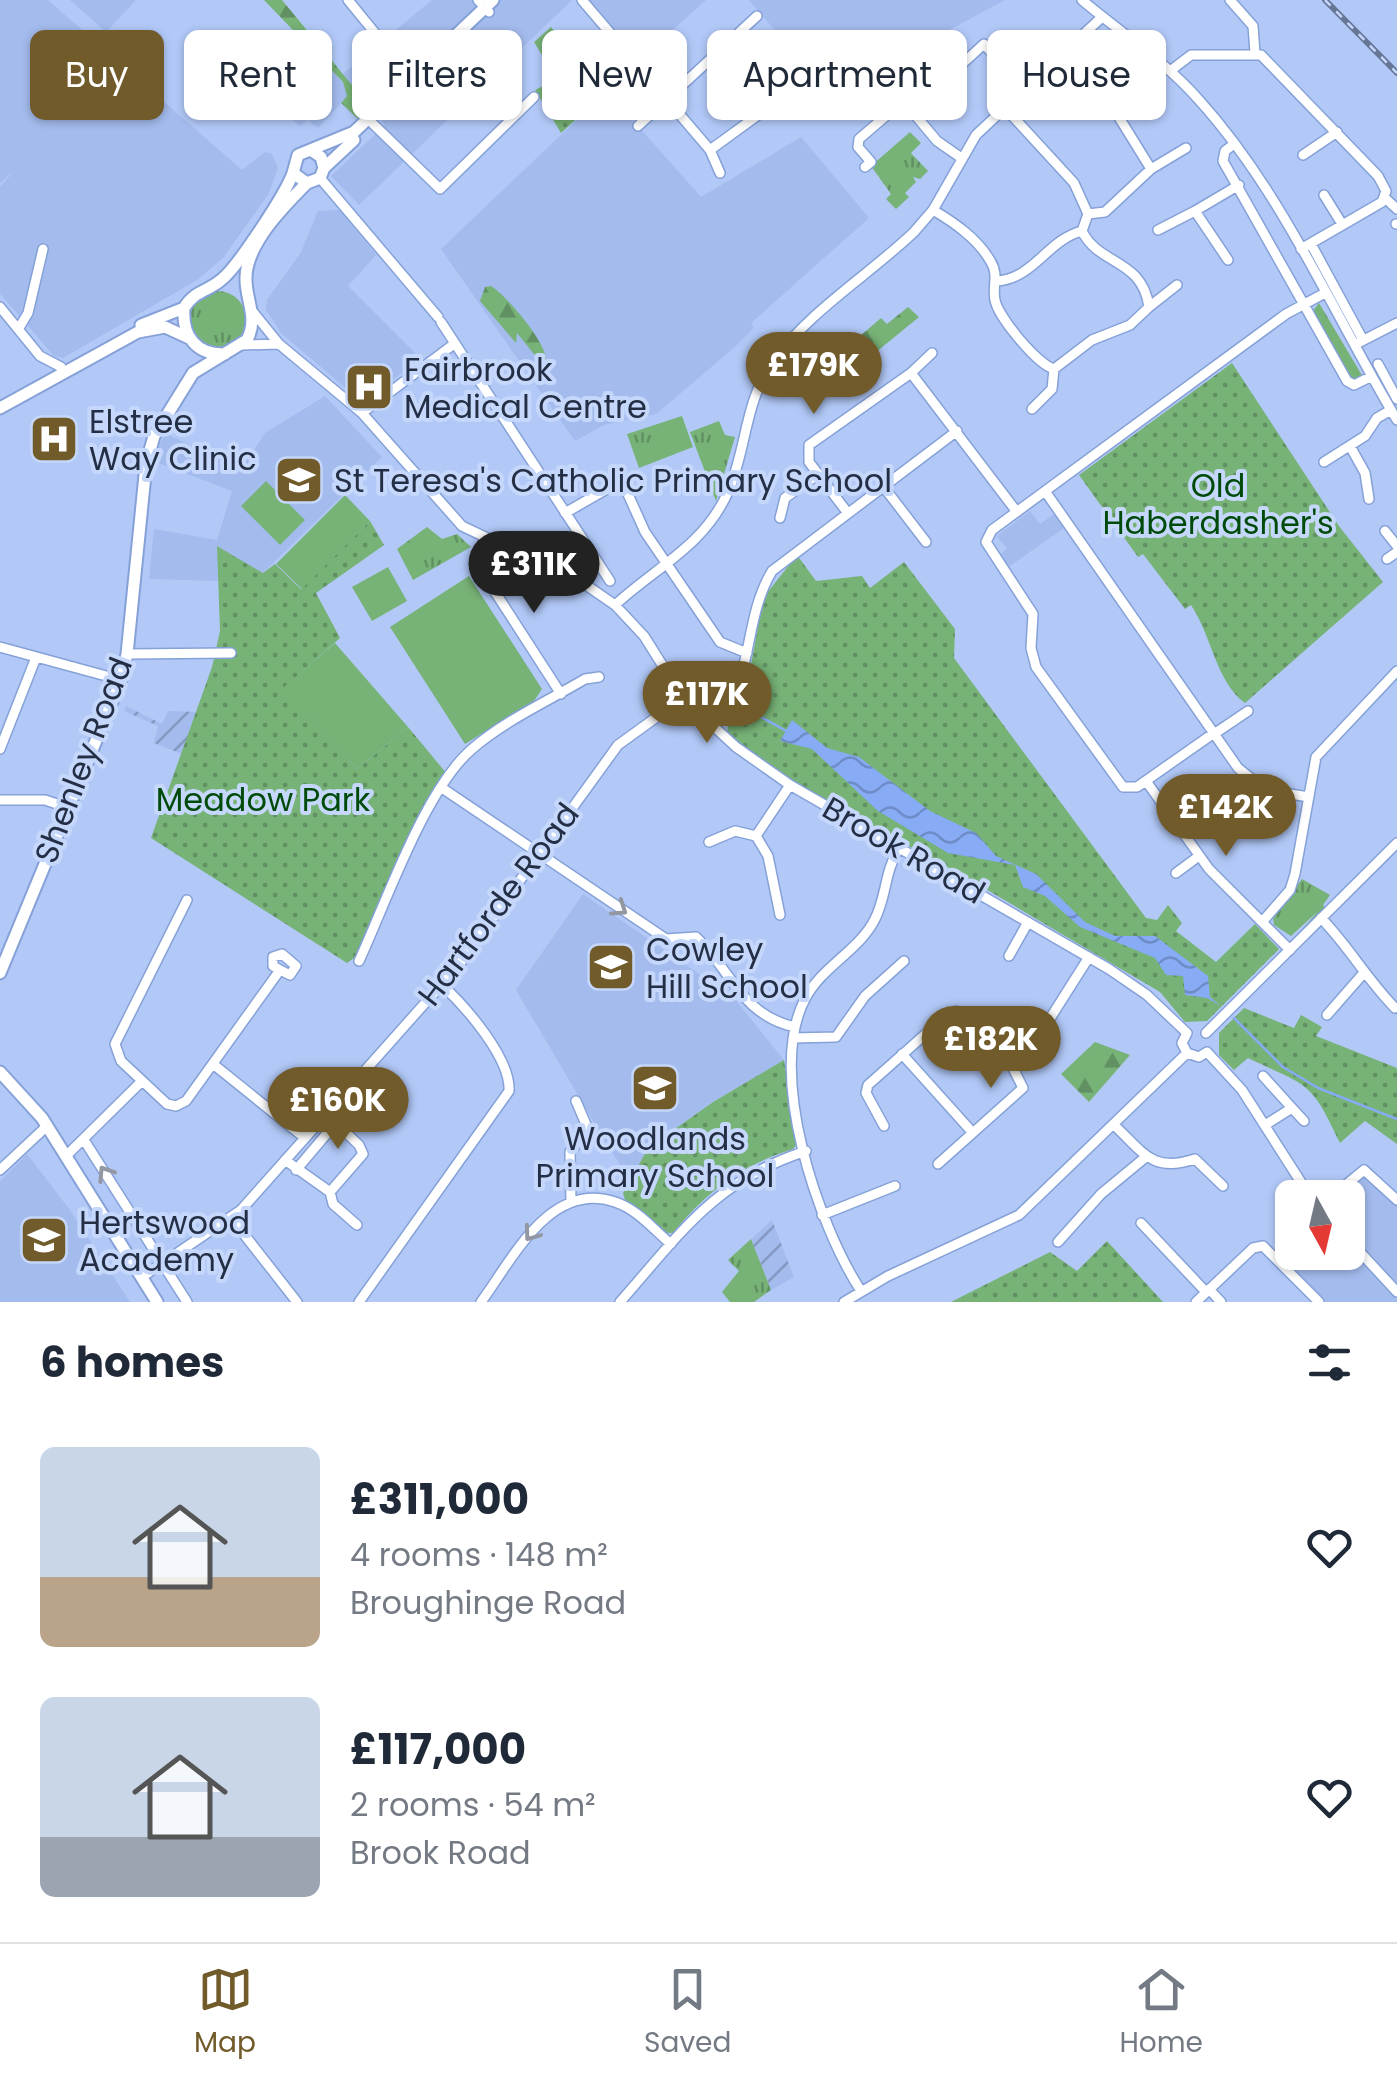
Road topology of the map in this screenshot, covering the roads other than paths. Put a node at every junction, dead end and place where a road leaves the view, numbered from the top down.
1 (348, 0) edge
2 (502, 0) edge
3 (582, 0) edge
4 (1082, 0) edge
5 (1230, 0) edge
6 (486, 5) edge
7 (757, 16) dead end
8 (1102, 17) junction
9 (372, 30) edge
10 (462, 30) edge
11 (608, 30) edge
12 (1088, 30) edge
13 (987, 48) edge
14 (1256, 53) junction
15 (967, 60) edge
16 (1170, 71) junction
17 (687, 79) edge
18 (534, 97) dead end
19 (644, 120) edge
20 (685, 120) edge
21 (751, 120) edge
22 (882, 120) edge
23 (919, 120) edge
24 (994, 120) edge
25 (1016, 120) edge
26 (1121, 120) edge
27 (370, 121) junction
28 (638, 126) dead end
29 (1337, 132) junction
30 (1234, 144) junction
31 (1186, 148) dead end
32 (710, 150) junction
33 (312, 152) junction
34 (1303, 154) dead end
35 (960, 157) junction
36 (865, 166) dead end
37 (1151, 169) junction
38 (293, 173) junction
39 (322, 173) junction
40 (720, 173) dead end
41 (307, 183) junction
42 (1239, 186) junction
43 (1324, 195) dead end
44 (1385, 198) junction
45 (1397, 209) edge
46 (933, 210) junction
47 (1195, 210) junction
48 (1088, 214) junction
49 (1342, 224) junction
50 (1158, 230) dead end
51 (1082, 231) junction
52 (1306, 246) junction
53 (43, 249) dead end
54 (1228, 260) dead end
55 (996, 281) junction
56 (214, 285) junction
57 (1178, 285) dead end
58 (1325, 293) junction
59 (1305, 304) junction
60 (0, 307) edge
61 (251, 307) junction
62 (1149, 307) junction
63 (184, 308) junction
64 (1397, 323) edge
65 (19, 328) junction
66 (796, 336) junction
67 (191, 341) junction
68 (1358, 342) junction
69 (279, 344) junction
70 (454, 344) junction
71 (242, 345) junction
72 (228, 353) junction
73 (932, 353) dead end
74 (40, 356) junction
75 (1378, 364) dead end
76 (61, 367) junction
77 (1054, 369) junction
78 (194, 373) junction
79 (911, 373) junction
80 (826, 377) dead end
81 (1370, 377) junction
82 (48, 378) junction
83 (1397, 399) edge
84 (0, 408) edge
85 (1032, 409) dead end
86 (1391, 410) junction
87 (362, 413) junction
88 (1397, 420) edge
89 (957, 431) junction
90 (1350, 446) junction
91 (1324, 462) dead end
92 (818, 474) junction
93 (883, 486) junction
94 (1045, 491) junction
95 (1369, 499) dead end
96 (846, 512) junction
97 (1017, 512) junction
98 (566, 513) junction
99 (780, 518) dead end
100 (1385, 530) dead end
101 (484, 540) junction
102 (926, 542) dead end
103 (1397, 549) edge
104 (1388, 560) dead end
105 (599, 565) junction
106 (668, 566) junction
107 (610, 582) dead end
108 (586, 584) junction
109 (615, 605) junction
110 (0, 646) edge
111 (127, 654) junction
112 (747, 654) junction
113 (225, 656) dead end
114 (36, 660) junction
115 (1397, 672) edge
116 (599, 677) dead end
117 (120, 680) junction
118 (561, 694) junction
119 (683, 698) junction
120 (1248, 711) dead end
121 (714, 726) junction
122 (1214, 734) junction
123 (0, 749) edge
124 (1146, 781) junction
125 (790, 785) junction
126 (442, 788) junction
127 (1309, 797) junction
128 (0, 800) edge
129 (66, 808) junction
130 (756, 836) junction
131 (709, 842) dead end
132 (1397, 842) edge
133 (899, 848) junction
134 (540, 855) junction
135 (1199, 856) junction
136 (1176, 873) dead end
137 (187, 900) dead end
138 (780, 915) dead end
139 (1321, 918) junction
140 (1028, 922) junction
141 (1262, 922) junction
142 (1290, 950) junction
143 (1009, 956) dead end
144 (1089, 958) junction
145 (360, 961) dead end
146 (904, 961) dead end
147 (280, 970) dead end
148 (0, 973) edge
149 (1362, 975) junction
150 (441, 984) junction
151 (1396, 1008) edge
152 (1327, 1014) dead end
153 (794, 1032) junction
154 (1187, 1033) junction
155 (1206, 1033) junction
156 (1207, 1052) junction
157 (1187, 1053) junction
158 (902, 1054) junction
159 (1008, 1058) junction
160 (213, 1064) junction
161 (0, 1072) edge
162 (1263, 1076) dead end
163 (142, 1080) junction
164 (576, 1101) dead end
165 (1292, 1108) junction
166 (326, 1114) junction
167 (1304, 1121) dead end
168 (335, 1124) junction
169 (1265, 1124) junction
170 (1114, 1125) junction
171 (46, 1126) junction
172 (884, 1126) dead end
173 (972, 1133) junction
174 (306, 1138) junction
175 (84, 1140) junction
176 (806, 1150) junction
177 (66, 1156) junction
178 (1147, 1156) junction
179 (286, 1160) junction
180 (938, 1164) dead end
181 (0, 1170) edge
182 (296, 1170) junction
183 (1300, 1180) edge
184 (1352, 1180) edge
185 (895, 1186) dead end
186 (1223, 1186) dead end
187 (330, 1192) junction
188 (1397, 1200) edge
189 (571, 1202) junction
190 (822, 1215) junction
191 (232, 1219) junction
192 (1141, 1223) dead end
193 (356, 1225) dead end
194 (1058, 1242) dead end
195 (671, 1244) junction
196 (1365, 1257) edge
197 (163, 1264) junction
198 (142, 1276) junction
199 (861, 1291) junction
200 (1208, 1291) junction
201 (1397, 1292) edge
202 (157, 1302) edge
203 (186, 1302) edge
204 (297, 1302) edge
205 (359, 1302) edge
206 (481, 1302) edge
207 (620, 1302) edge
208 (844, 1302) edge
209 (1196, 1302) edge
210 (1222, 1302) edge
211 (1319, 1302) edge

1 - 9 street
2 - 6 main road
3 - 11 street
4 - 8 street
5 - 14 street
6 - 10 main road
7 - 17 street
8 - 12 street
8 - 16 street
13 - 15 street
14 - 16 street
14 - 29 street
16 - 30 street
18 - 27 street
19 - 28 street
20 - 32 street
21 - 32 street
22 - 36 street
23 - 35 street
24 - 35 street
25 - 48 street
26 - 37 street
27 - 33 main road
27 - 39 main road
29 - 34 street
29 - 44 street
30 - 42 street
30 - 52 street
31 - 37 street
32 - 40 street
33 - 38 main road
33 - 39 main road
35 - 46 street
37 - 48 street
38 - 41 main road
38 - 56 main road
39 - 41 main road
39 - 70 street
41 - 61 main road
42 - 47 street
42 - 59 street
43 - 49 street
44 - 45 street
44 - 49 street
46 - 55 street
46 - 66 street
47 - 50 street
47 - 54 street
48 - 51 street
49 - 52 street
51 - 55 street
51 - 62 street
52 - 58 street
52 - 68 street
53 - 65 street
55 - 77 street
56 - 61 main road
56 - 63 main road
57 - 62 street
58 - 59 street
58 - 68 street
59 - 81 street
59 - 94 street
60 - 65 street
61 - 69 street, Brook Road
61 - 71 main road
62 - 77 street
63 - 67 main road
63 - 76 main road
64 - 68 street
65 - 74 street
66 - 80 street
66 - 106 street
67 - 72 main road
67 - 78 main road
67 - 82 main road
68 - 81 street
69 - 71 street
69 - 87 street, Brook Road
70 - 87 street
70 - 98 street
71 - 72 main road
72 - 78 main road, Shenley Road
73 - 79 street
74 - 76 street
74 - 82 street
75 - 83 street
76 - 82 main road
77 - 85 street
78 - 111 main road, Shenley Road
79 - 89 street
79 - 92 street
81 - 86 street
82 - 84 main road
86 - 88 street
86 - 90 street
87 - 101 street, Brook Road
89 - 93 street
89 - 97 street
90 - 91 street
90 - 95 street
92 - 96 street
92 - 99 street
93 - 96 street
93 - 102 street
94 - 97 street
94 - 122 street
96 - 112 street
97 - 124 street
98 - 105 street
98 - 106 street
100 - 103 street
101 - 108 street, Brook Road
101 - 118 street
103 - 104 street
105 - 107 street
105 - 108 street
106 - 109 street
106 - 112 street
108 - 109 street, Brook Road
109 - 119 street, Brook Road
110 - 114 street
111 - 113 street
111 - 117 main road, Shenley Road
112 - 121 street
114 - 117 street
114 - 123 street
115 - 127 street
116 - 118 street
117 - 129 main road, Shenley Road
118 - 126 street
119 - 121 street, Brook Road
119 - 134 street, Hartforde Road
120 - 122 street
121 - 125 street, Brook Road
122 - 124 street
122 - 127 street
124 - 135 street
125 - 130 street
125 - 133 street, Brook Road
126 - 134 street
126 - 145 street
127 - 141 street
128 - 129 street
129 - 148 main road, Shenley Road
130 - 131 street
130 - 138 street
132 - 139 street
133 - 140 street, Brook Road
133 - 153 street
134 - 150 street, Hartforde Road
134 -> 153 street
135 - 136 street
135 - 141 street
137 - 163 street
139 - 142 street
139 - 149 street
140 - 143 street
140 - 144 street, Brook Road
141 - 142 street
142 - 155 street
144 - 154 street, Brook Road
144 - 159 street
146 - 153 street
147 - 160 street
149 - 151 street
149 - 152 street
150 - 166 street, Hartforde Road
150 - 205 street
153 - 176 street
154 - 155 street
154 - 157 street
155 - 156 street
156 - 157 street
156 - 169 street
157 - 170 street
158 - 159 street
158 - 172 street
158 - 173 street
159 - 173 street
160 - 163 street
160 - 174 street
161 - 171 main road
162 - 165 street
163 - 175 street
164 - 189 street
165 - 167 street
165 - 169 street
166 - 168 street
166 - 174 street, Hartforde Road
168 - 182 street
168 - 187 street
169 - 183 street
170 - 178 street
170 - 199 street
171 - 177 main road
171 - 181 street
173 - 180 street
174 - 179 street, Hartforde Road
175 - 177 street
197 -> 175 street
176 - 190 street
176 - 195 street
177 - 198 main road
178 - 186 street
178 - 194 street
179 - 182 street
179 - 191 street, Hartforde Road
182 - 187 street
184 - 188 street
185 - 190 street
187 - 193 street
189 - 195 street
189 -> 206 street
190 - 199 street
191 - 197 street, Hartforde Road
191 - 204 street
192 - 200 street
195 - 207 street
196 - 201 street
197 - 198 street, Hartforde Road
197 - 203 street
198 - 202 main road
199 - 208 street
200 - 209 street
200 - 210 street
200 - 211 street

